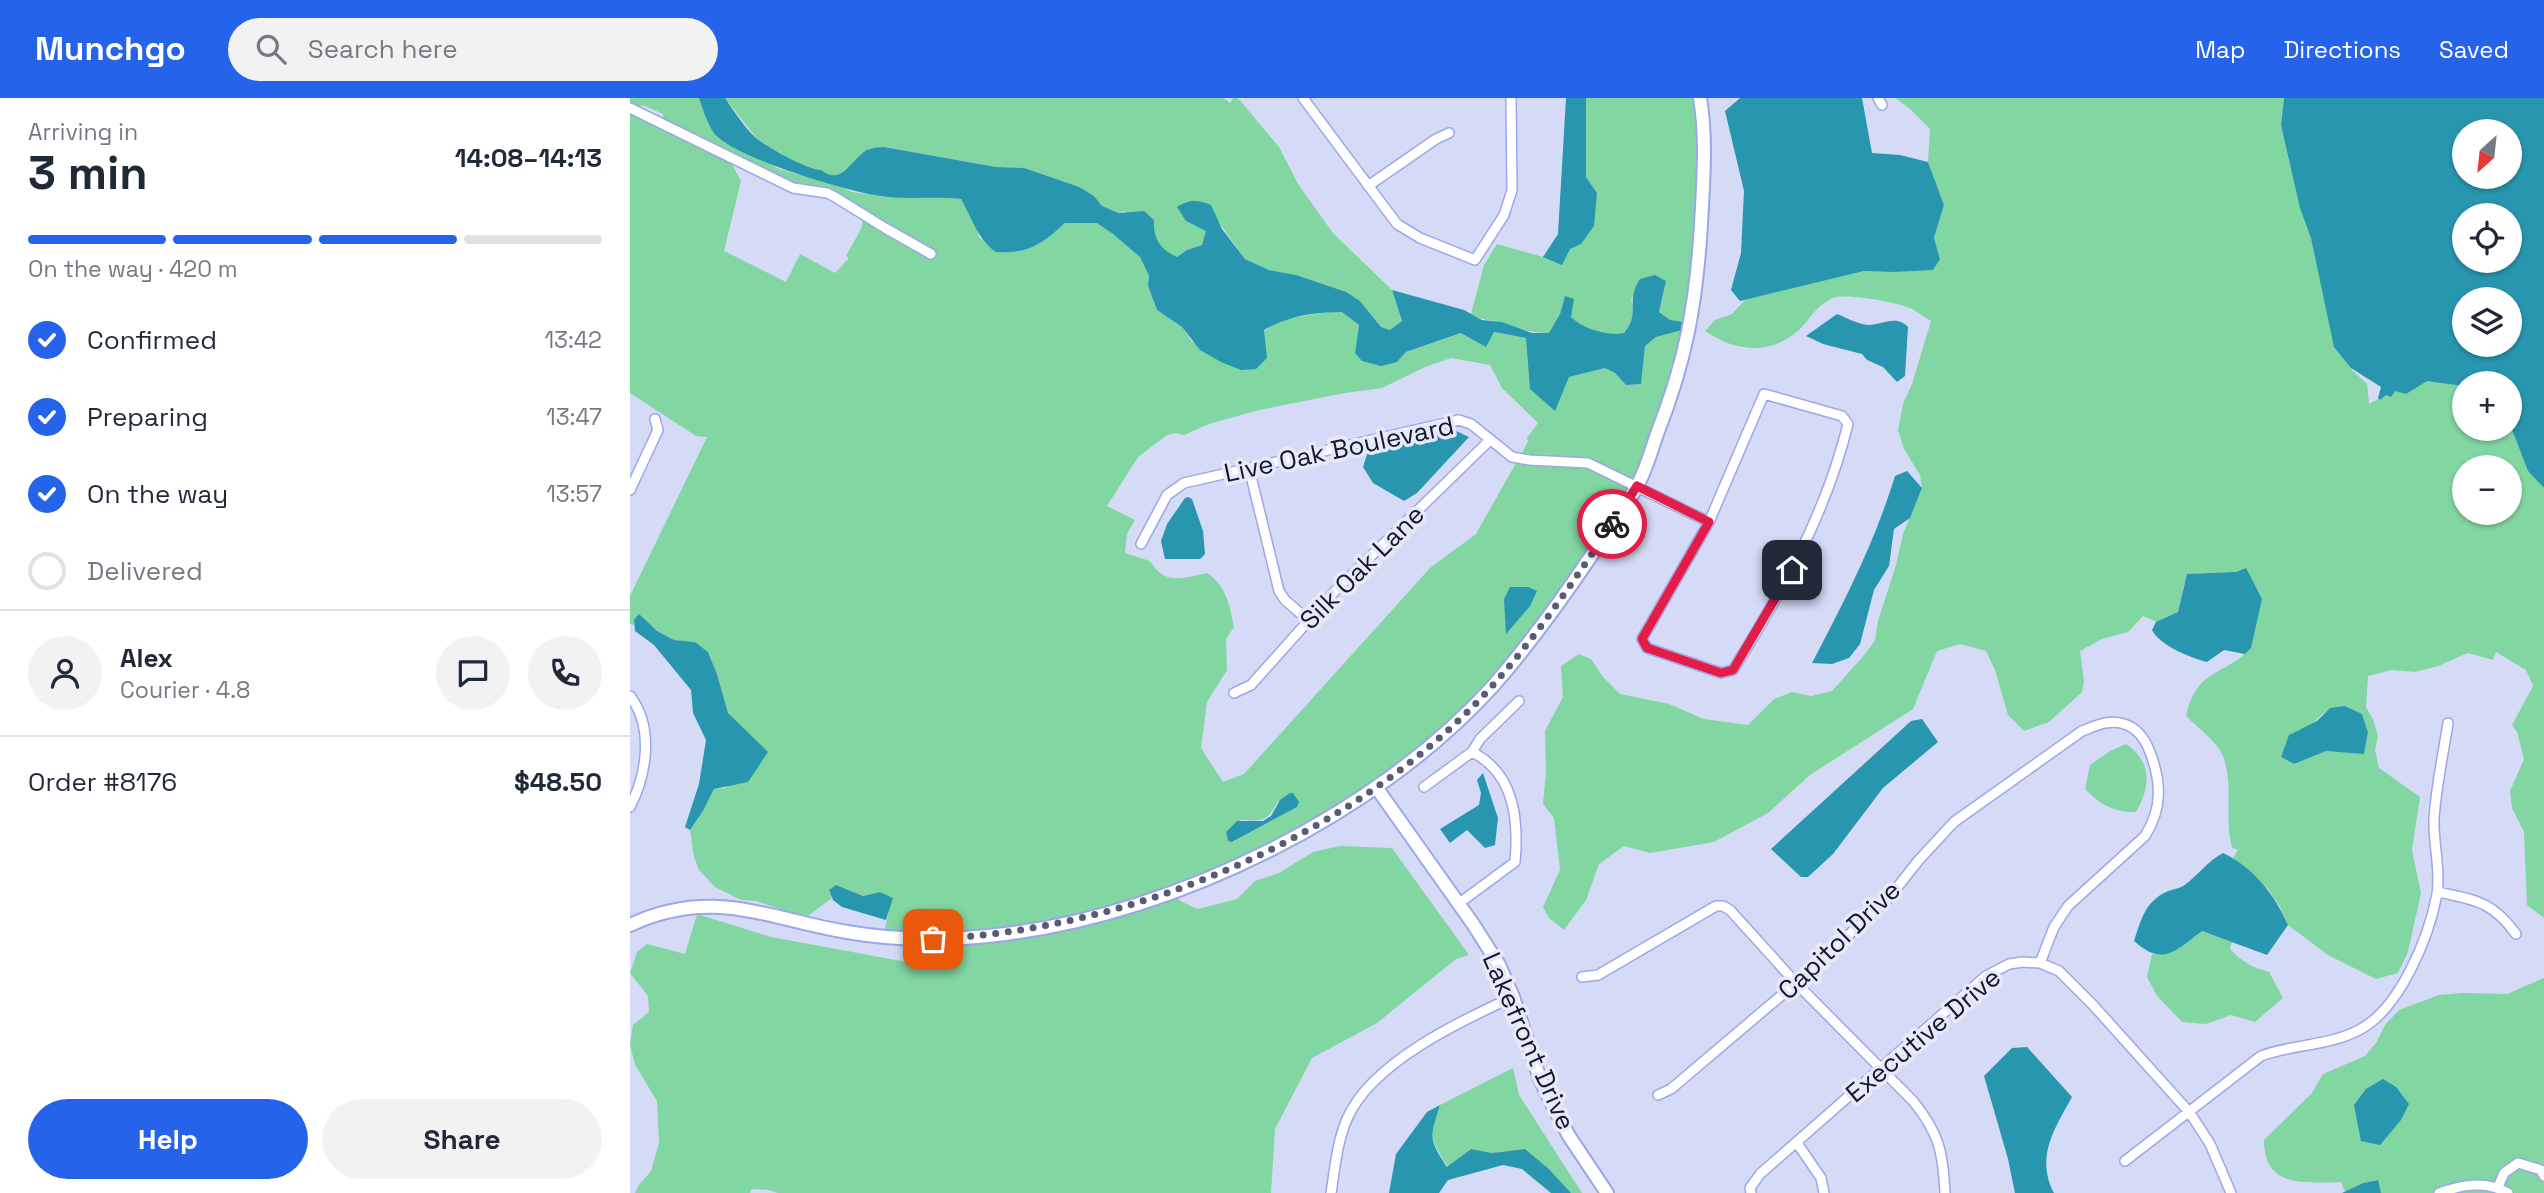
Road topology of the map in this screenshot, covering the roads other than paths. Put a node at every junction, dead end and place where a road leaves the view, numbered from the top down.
1 (1303, 98) edge
2 (1511, 98) edge
3 (1700, 98) edge
4 (630, 108) edge
5 (1449, 134) dead end
6 (1368, 186) junction
7 (931, 254) dead end
8 (655, 419) dead end
9 (1490, 440) junction
10 (1249, 468) junction
11 (1637, 486) junction
12 (630, 490) edge
13 (1709, 522) junction
14 (1141, 544) dead end
15 (1308, 620) junction
16 (1234, 694) dead end
17 (630, 696) edge
18 (1519, 701) dead end
19 (2448, 723) dead end
20 (1472, 752) junction
21 (1376, 787) junction
22 (1424, 787) dead end
23 (630, 807) edge
24 (2438, 892) junction
25 (1458, 904) junction
26 (631, 923) edge
27 (2516, 934) dead end
28 (2040, 963) junction
29 (1582, 977) dead end
30 (1796, 984) junction
31 (1513, 997) junction
32 (1880, 1068) junction
33 (1658, 1095) dead end
34 (2190, 1113) junction
35 (1797, 1143) junction
36 (2125, 1161) dead end
37 (2544, 1176) edge
38 (2498, 1187) junction
39 (1331, 1193) edge
40 (1607, 1193) edge
41 (1751, 1193) edge
42 (1825, 1193) edge
43 (1945, 1193) edge
44 (2231, 1193) edge
45 (2438, 1193) edge
46 (2508, 1193) edge

1 - 6 street
2 - 6 street
3 - 11 street
4 - 7 street
5 - 6 street
8 - 12 street
9 - 10 street, Live Oak Boulevard
9 - 11 street, Live Oak Boulevard
9 - 15 street, Silk Oak Lane
10 - 14 street, Live Oak Boulevard
10 - 15 street
11 - 13 street, Live Oak Boulevard
11 - 21 street
13 - 13 street
15 - 16 street, Silk Oak Lane
17 - 23 street
18 - 20 street
19 - 24 street
20 - 22 street
20 - 25 street
21 - 25 street, Lakefront Drive
21 - 26 street
24 - 27 street
24 - 34 street
25 - 31 street, Lakefront Drive
28 - 30 street, Capitol Drive
28 - 32 street, Executive Drive
28 - 34 street
29 - 30 street
30 - 32 street
30 - 33 street, Capitol Drive
31 - 39 street
31 - 40 street, Lakefront Drive
32 - 35 street, Executive Drive
32 - 43 street
34 - 36 street
34 - 44 street
35 - 41 street, Executive Drive
35 - 42 street
37 - 38 street
38 - 45 street
38 - 46 street

